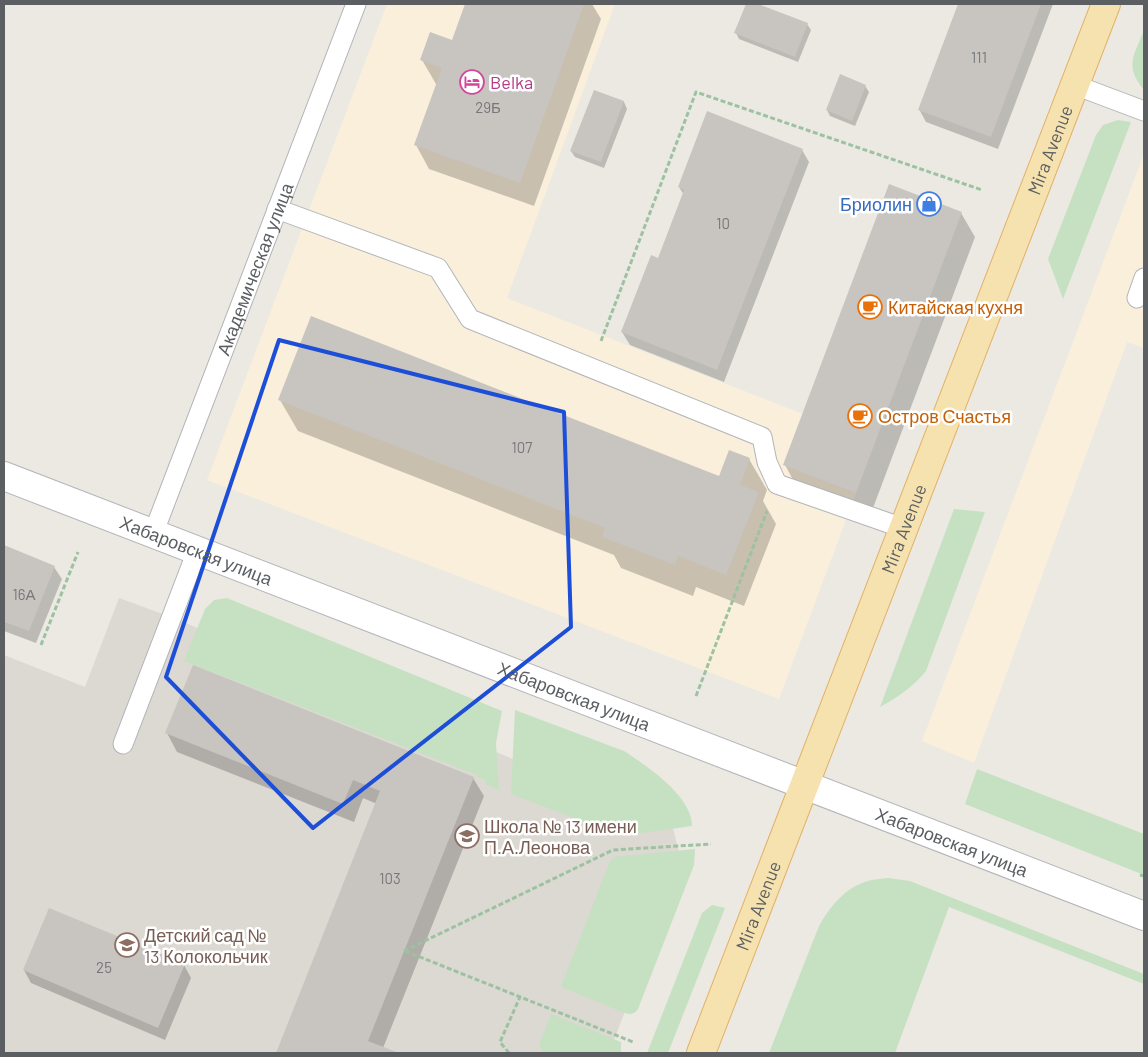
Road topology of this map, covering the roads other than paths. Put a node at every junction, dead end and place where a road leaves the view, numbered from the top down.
1 (356, 4) edge
2 (1106, 4) edge
3 (1075, 85) junction
4 (1144, 111) edge
5 (277, 209) junction
6 (1144, 278) edge
7 (1137, 298) dead end
8 (4, 476) edge
9 (903, 528) junction
10 (153, 534) junction
11 (197, 551) junction
12 (123, 744) dead end
13 (806, 785) junction
14 (1144, 916) edge
15 (701, 1053) edge

1 - 5 lane, Академическая улица
2 - 3 main road, Mira Avenue
3 - 4 lane
3 - 9 main road, Mira Avenue
5 - 9 lane
5 - 10 lane, Академическая улица
6 - 7 lane
8 - 10 street, Хабаровская улица
9 - 13 main road, Mira Avenue
10 - 11 street, Хабаровская улица
11 - 12 lane
11 - 13 street, Хабаровская улица
13 - 14 street, Хабаровская улица
13 - 15 main road, Mira Avenue

